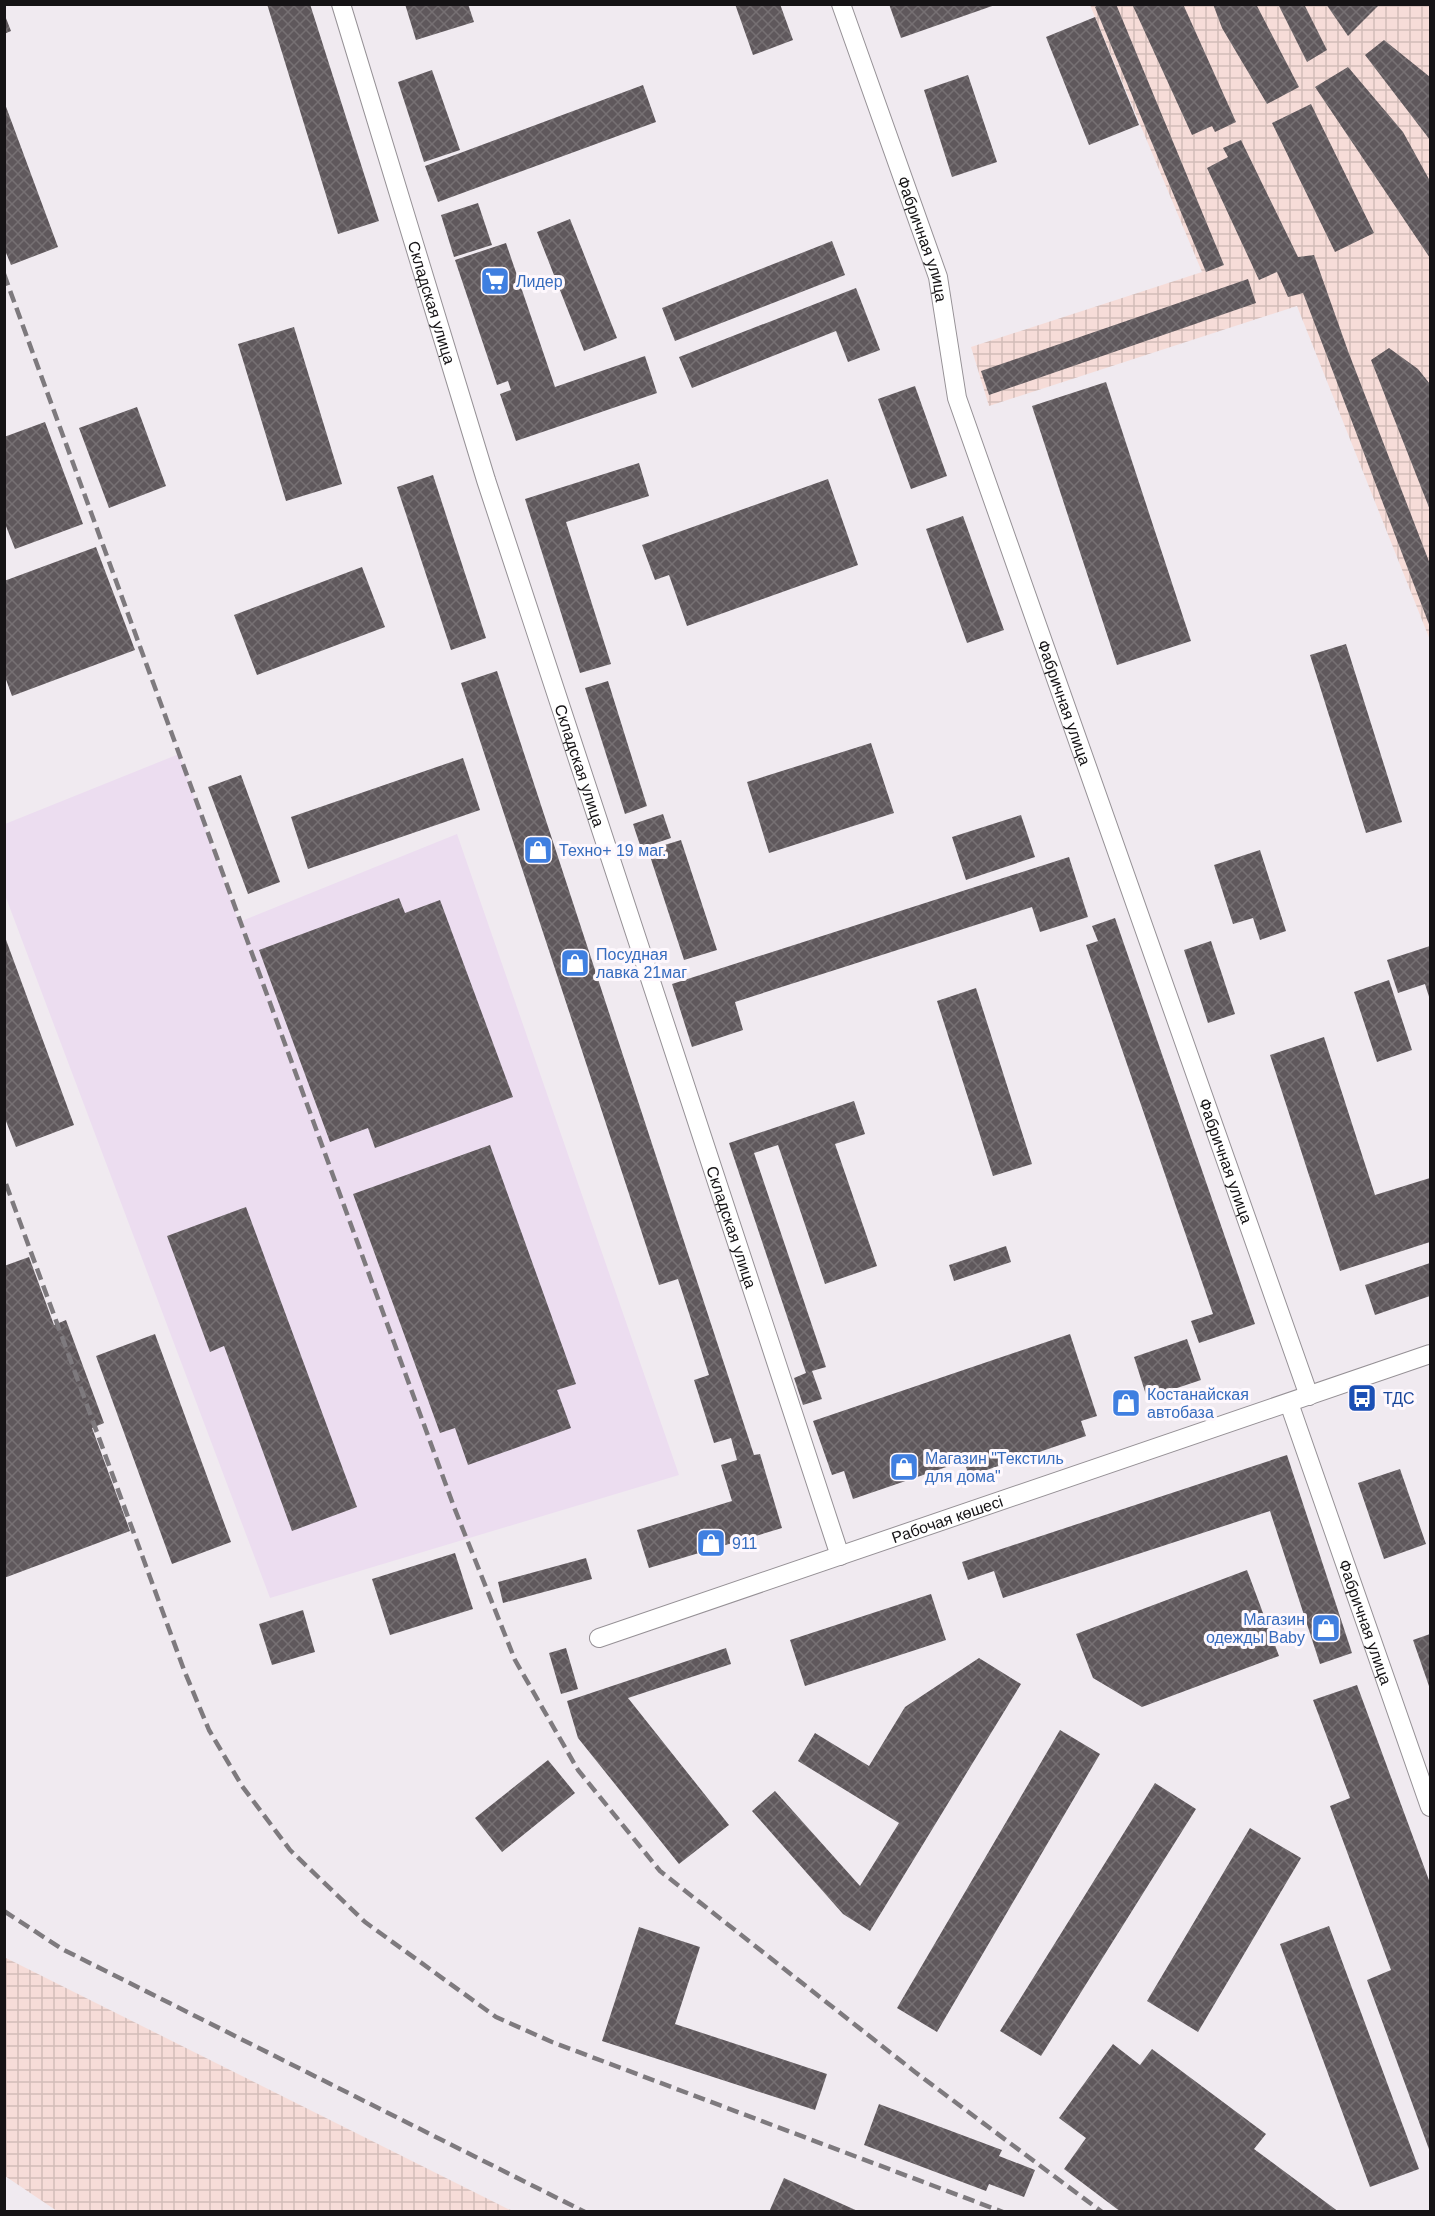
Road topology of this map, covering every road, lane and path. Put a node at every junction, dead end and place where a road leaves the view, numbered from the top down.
1 (341, 4) edge
2 (841, 4) edge
3 (1431, 1354) edge
4 (1309, 1396) junction
5 (1289, 1403) junction
6 (840, 1556) junction
7 (599, 1638) dead end
8 (1431, 1807) edge

1 - 6 street, Складская улица
2 - 4 street, Фабричная улица
3 - 4 street, Рабочая көшесі
4 - 5 street, Рабочая көшесі
5 - 6 street, Рабочая көшесі
5 - 8 street, Фабричная улица
6 - 7 street, Рабочая көшесі

